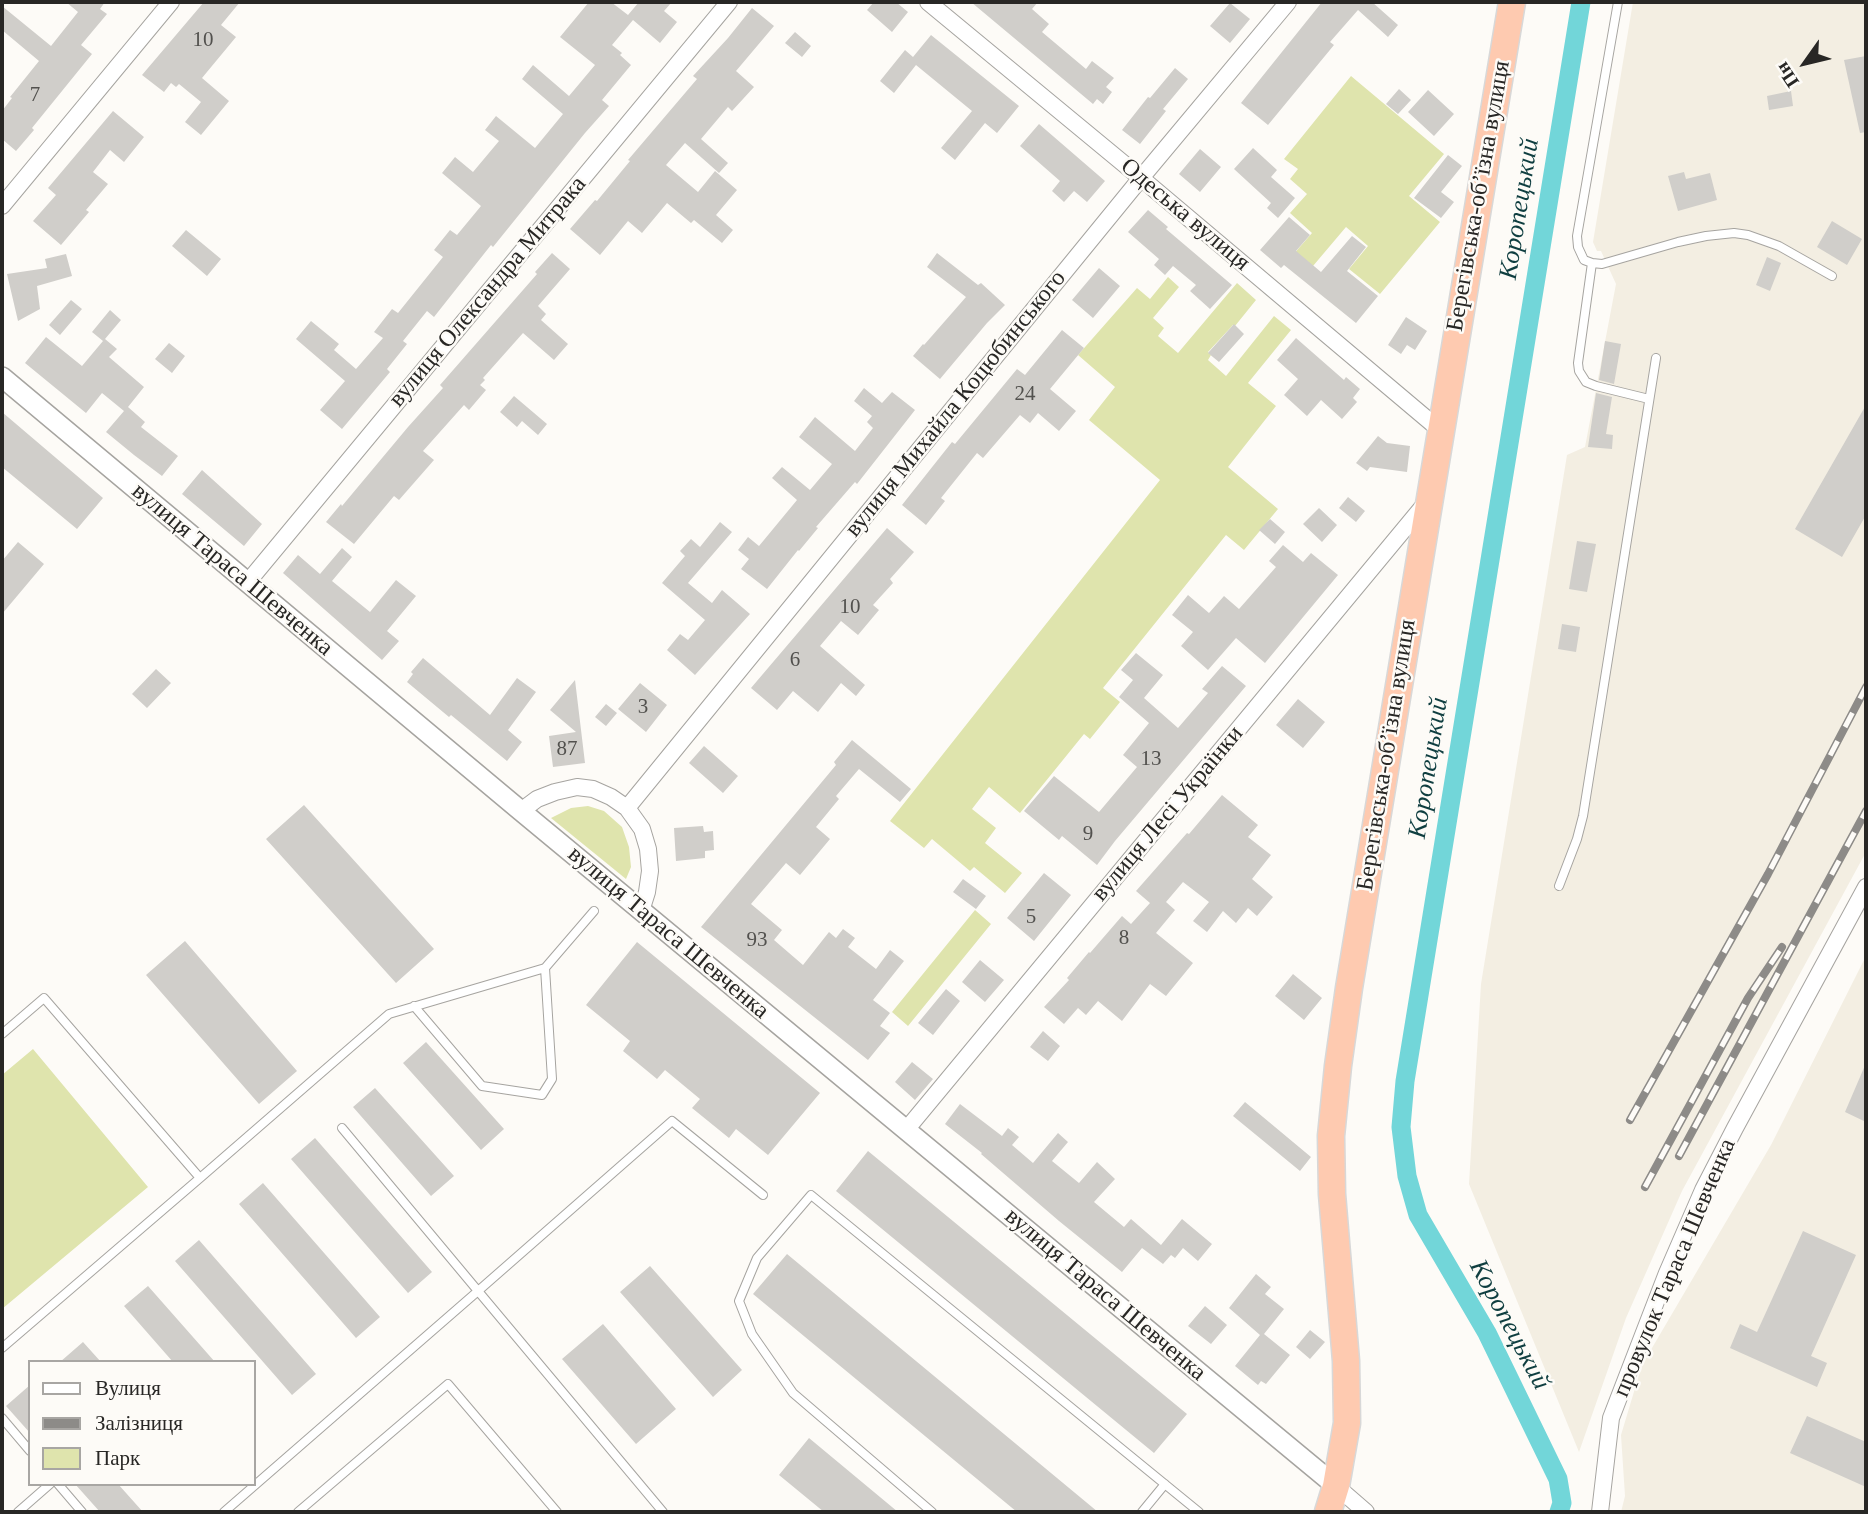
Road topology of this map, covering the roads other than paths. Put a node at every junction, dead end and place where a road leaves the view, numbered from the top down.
1 (171, 2) edge
2 (729, 2) edge
3 (928, 2) edge
4 (1288, 2) edge
5 (1512, 2) edge
6 (1618, 2) edge
7 (1141, 178) junction
8 (2, 206) edge
9 (1592, 263) junction
10 (1832, 276) dead end
11 (1656, 358) dead end
12 (2, 377) edge
13 (1649, 399) junction
14 (1440, 430) junction
15 (1431, 498) junction
16 (247, 583) junction
17 (627, 808) junction
18 (521, 811) junction
19 (1559, 886) dead end
20 (1866, 887) edge
21 (594, 911) dead end
22 (641, 911) junction
23 (545, 968) junction
24 (414, 1006) junction
25 (2, 1034) edge
26 (342, 1128) dead end
27 (906, 1130) junction
28 (200, 1178) junction
29 (763, 1195) dead end
30 (478, 1291) junction
31 (2, 1348) edge
32 (2, 1418) edge
33 (28, 1449) edge
34 (1165, 1484) junction
35 (256, 1485) edge
36 (48, 1486) edge
37 (60, 1486) edge
38 (255, 1486) edge
39 (1336, 1486) junction
40 (18, 1512) edge
41 (82, 1512) edge
42 (225, 1512) edge
43 (298, 1512) edge
44 (557, 1512) edge
45 (663, 1512) edge
46 (932, 1512) edge
47 (1142, 1512) edge
48 (1199, 1512) edge
49 (1328, 1512) edge
50 (1366, 1512) edge
51 (1600, 1512) edge

1 - 8 street
2 - 16 street, вулиця Олександра Митрака
3 - 7 street, Одеська вулиця
4 - 7 street, вулиця Михайла Коцюбинського
5 - 14 highway, Берегівська-обʼїзна вулиця
6 - 9 lane
7 - 14 street, Одеська вулиця
7 - 17 street, вулиця Михайла Коцюбинського
9 - 10 lane
9 - 13 lane
11 - 13 lane
12 - 16 street, вулиця Тараса Шевченка
13 - 19 lane
14 - 15 highway, Берегівська-обʼїзна вулиця
15 - 27 street, вулиця Лесі Українки
15 - 39 highway, Берегівська-обʼїзна вулиця
16 - 18 street, вулиця Тараса Шевченка
17 - 18 street
17 - 22 street
18 - 22 street, вулиця Тараса Шевченка
20 - 51 street, провулок Тараса Шевченка
21 - 23 lane
22 - 27 street, вулиця Тараса Шевченка
23 - 24 lane
23 - 24 lane
24 - 28 lane
25 - 28 lane
26 - 30 lane
27 - 39 street, вулиця Тараса Шевченка
28 - 31 lane
29 - 30 lane
30 - 35 lane
30 - 45 lane
32 - 33 lane
34 - 46 lane
34 - 47 lane
34 - 48 lane
36 - 40 lane
37 - 41 lane
38 - 42 lane
39 - 49 highway, Берегівська-обʼїзна вулиця
39 - 50 street
43 - 44 lane

